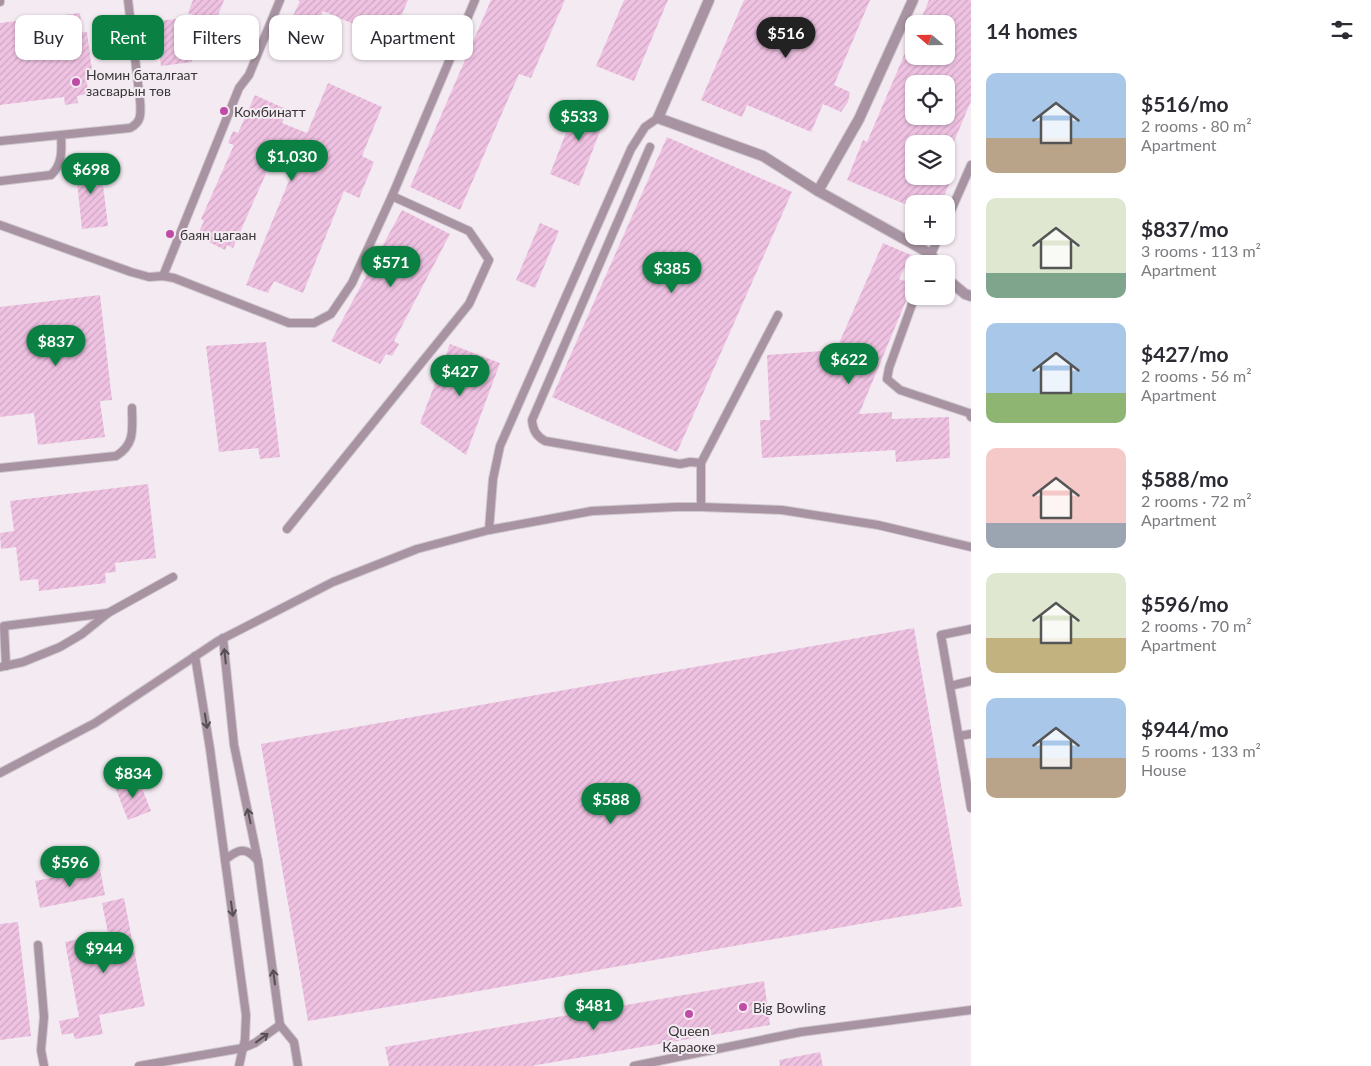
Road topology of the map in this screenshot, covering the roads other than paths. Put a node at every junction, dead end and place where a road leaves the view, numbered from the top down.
1 (128, 0) edge
2 (280, 0) edge
3 (475, 0) edge
4 (709, 0) edge
5 (913, 0) edge
6 (658, 118) junction
7 (61, 136) junction
8 (0, 141) edge
9 (650, 147) dead end
10 (971, 165) edge
11 (0, 180) edge
12 (818, 191) junction
13 (392, 196) junction
14 (955, 201) edge
15 (0, 225) edge
16 (922, 255) edge
17 (163, 276) junction
18 (955, 286) edge
19 (971, 296) edge
20 (912, 305) edge
21 (778, 315) dead end
22 (132, 408) dead end
23 (971, 417) edge
24 (702, 463) junction
25 (0, 468) edge
26 (701, 507) junction
27 (287, 529) dead end
28 (489, 530) junction
29 (971, 547) edge
30 (173, 577) dead end
31 (108, 613) junction
32 (971, 629) edge
33 (223, 638) junction
34 (196, 656) junction
35 (3, 667) edge
36 (971, 681) edge
37 (950, 686) junction
38 (971, 734) edge
39 (959, 736) junction
40 (968, 771) edge
41 (0, 773) edge
42 (971, 808) edge
43 (225, 860) junction
44 (258, 861) junction
45 (38, 944) dead end
46 (971, 1010) edge
47 (280, 1025) junction
48 (243, 1048) junction
49 (44, 1066) edge
50 (139, 1066) edge
51 (239, 1066) edge
52 (298, 1066) edge
53 (634, 1066) edge

1 - 7 lane
2 - 17 lane
3 - 13 lane
4 - 6 street
5 - 12 street
6 - 12 street
6 - 28 lane
7 - 8 lane
7 - 11 lane
9 - 24 lane
10 - 14 lane
12 - 16 street
13 - 17 lane
13 - 27 lane
15 - 17 lane
18 - 19 street
20 - 23 lane
21 - 24 lane
22 - 25 lane
24 - 26 lane
26 - 28 lane
26 - 29 lane
28 - 33 lane
30 - 31 lane
31 - 35 lane
31 - 35 lane
32 - 37 lane
33 - 34 lane
44 -> 33 lane
34 - 41 lane
34 -> 43 lane
36 - 37 lane
37 - 39 lane
38 - 39 lane
39 - 40 lane
40 - 42 lane
43 - 44 lane
43 -> 48 lane
47 -> 44 lane
45 - 49 lane
46 - 53 lane
48 -> 47 lane
47 - 52 lane
48 - 50 lane
48 - 51 lane

